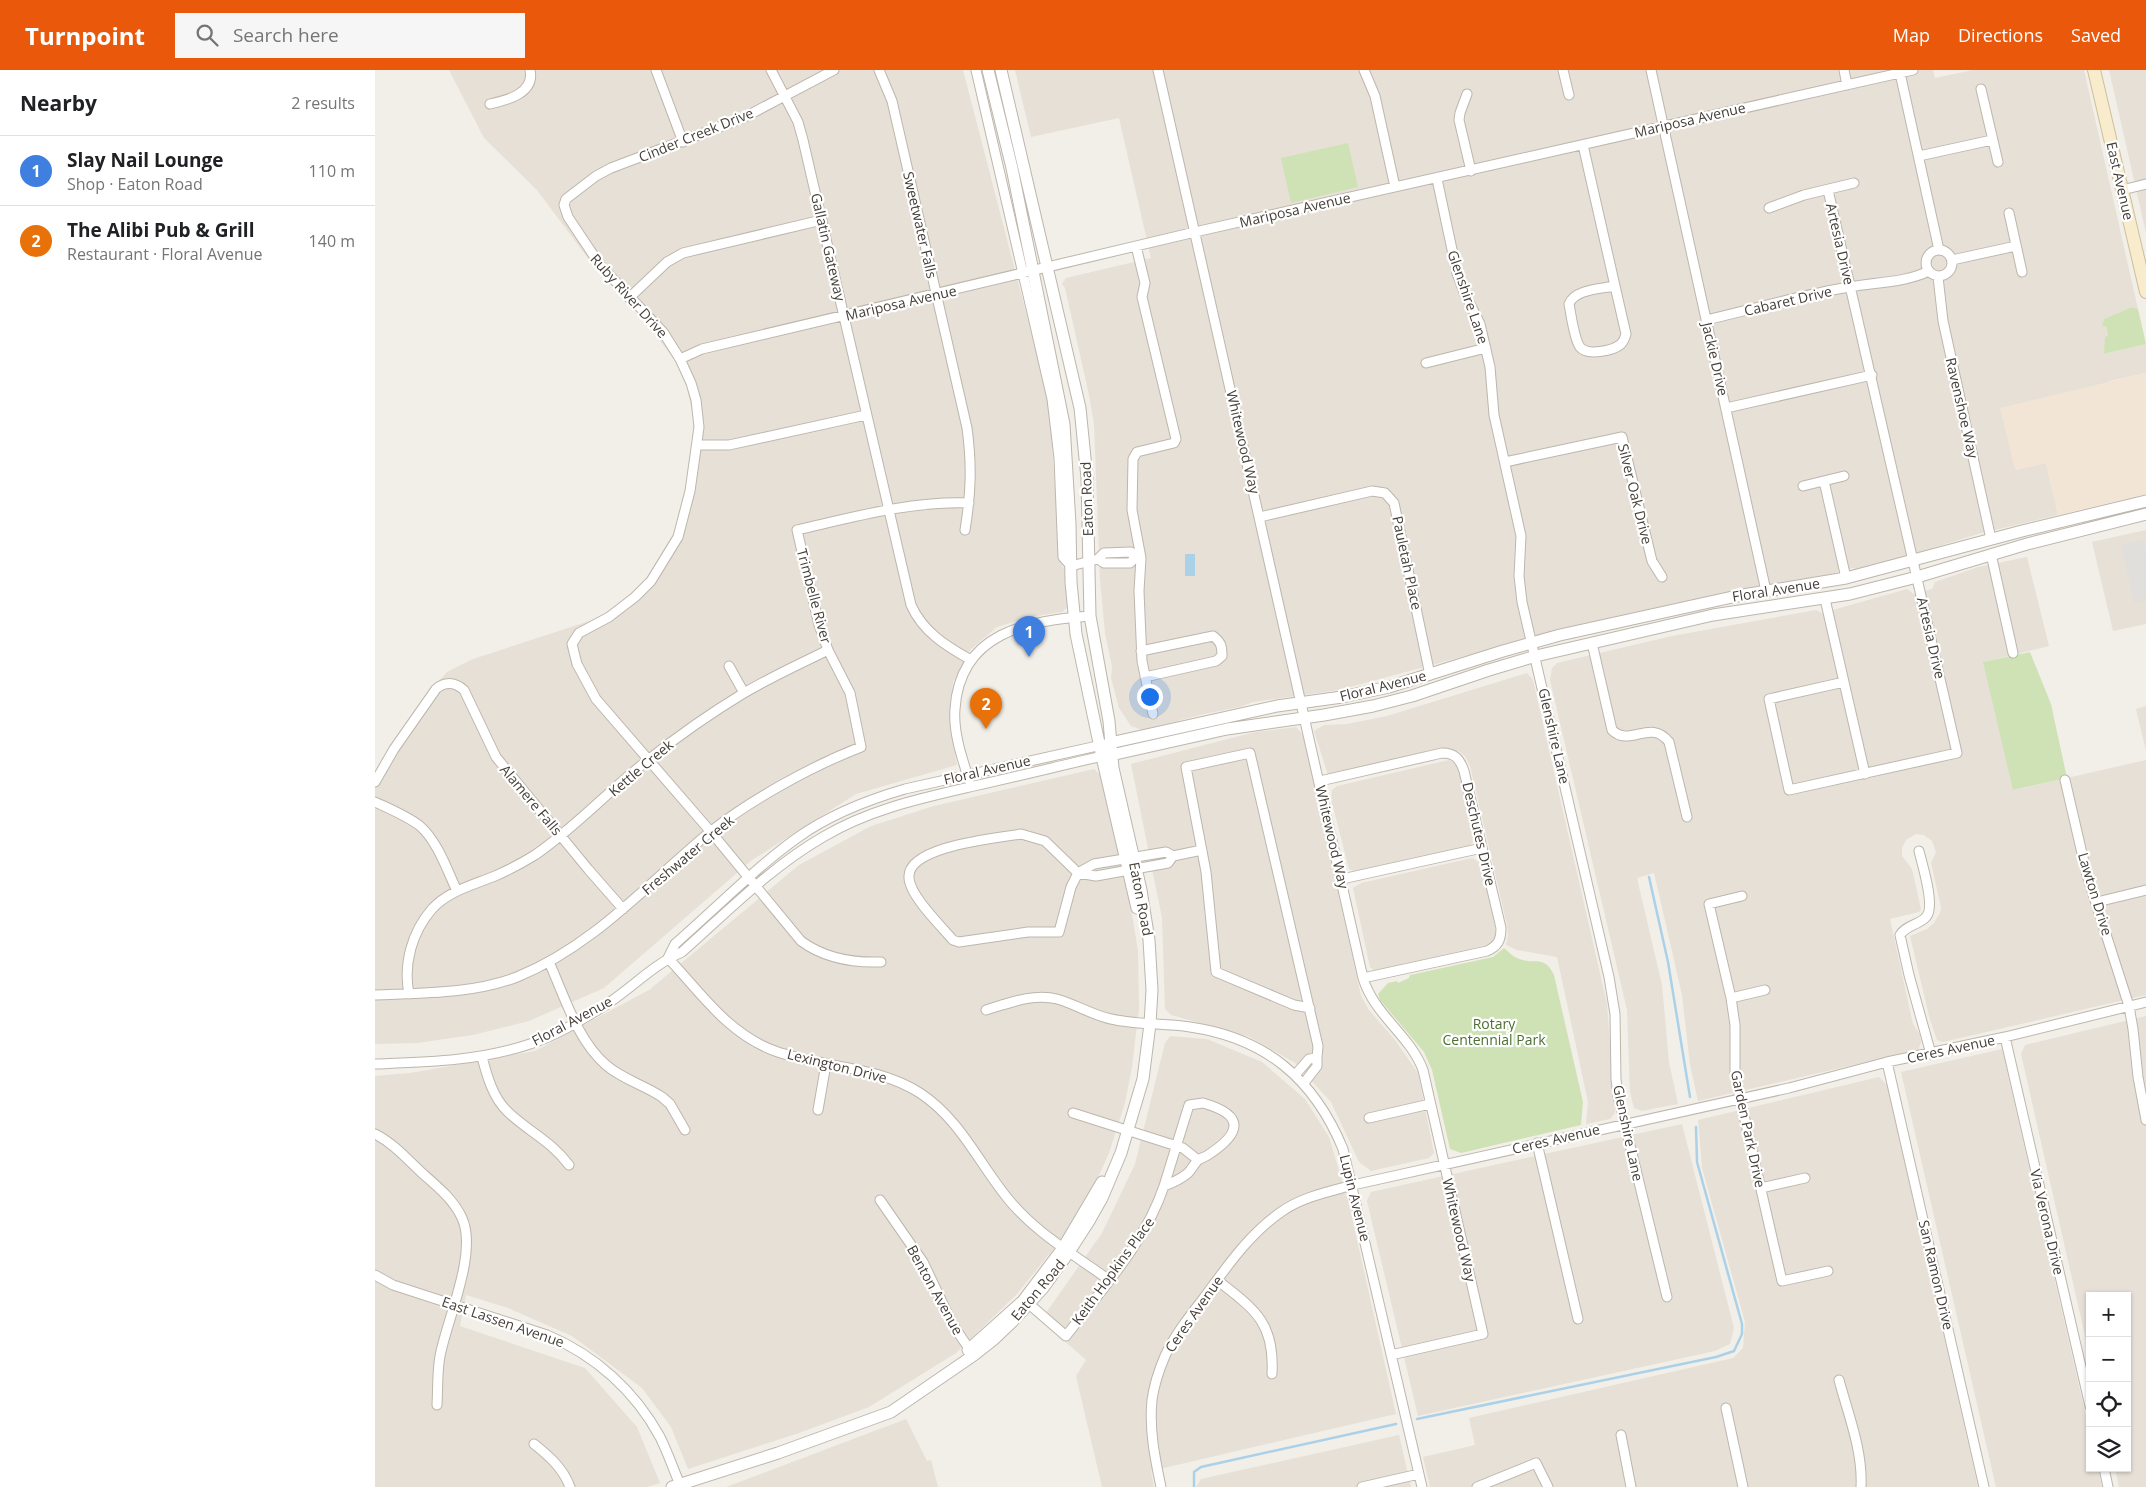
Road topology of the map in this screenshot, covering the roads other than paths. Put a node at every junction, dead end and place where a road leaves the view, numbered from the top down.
1 (530, 70) edge
2 (655, 70) edge
3 (771, 70) edge
4 (834, 70) edge
5 (879, 70) edge
6 (975, 70) edge
7 (988, 70) edge
8 (1001, 70) edge
9 (1158, 70) edge
10 (1364, 70) edge
11 (1563, 70) edge
12 (1651, 70) edge
13 (1844, 70) edge
14 (1913, 70) edge
15 (2094, 70) edge
16 (1900, 73) junction
17 (1847, 84) junction
18 (1981, 88) dead end
19 (1467, 94) dead end
20 (1569, 94) dead end
21 (785, 97) junction
22 (490, 104) dead end
23 (1663, 127) junction
24 (1992, 140) junction
25 (683, 142) junction
26 (1583, 145) junction
27 (1919, 156) junction
28 (1998, 162) dead end
29 (1471, 171) junction
30 (1437, 179) junction
31 (1854, 183) dead end
32 (2146, 184) edge
33 (1395, 187) junction
34 (1828, 190) junction
35 (2123, 190) junction
36 (564, 205) joint
37 (1769, 208) dead end
38 (2009, 213) dead end
39 (822, 220) junction
40 (1195, 232) junction
41 (1136, 246) junction
42 (2016, 246) junction
43 (1939, 250) junction
44 (1952, 260) junction
45 (1047, 266) junction
46 (1929, 271) junction
47 (1028, 272) junction
48 (2022, 272) dead end
49 (1938, 277) junction
50 (1615, 286) junction
51 (1850, 286) junction
52 (2146, 292) edge
53 (936, 295) junction
54 (629, 298) junction
55 (843, 316) junction
56 (1706, 320) junction
57 (1486, 348) junction
58 (680, 359) junction
59 (1426, 363) dead end
60 (1871, 375) junction
61 (1726, 408) junction
62 (866, 416) junction
63 (697, 445) junction
64 (1505, 462) junction
65 (1843, 476) dead end
66 (1824, 481) junction
67 (1803, 486) dead end
68 (2146, 502) edge
69 (969, 503) junction
70 (887, 509) junction
71 (2146, 514) edge
72 (1260, 517) junction
73 (965, 530) dead end
74 (1991, 539) junction
75 (1991, 554) junction
76 (1138, 558) junction
77 (1093, 560) junction
78 (1914, 561) junction
79 (1071, 566) junction
80 (1662, 577) dead end
81 (1917, 577) junction
82 (1846, 578) junction
83 (1766, 590) junction
84 (1825, 599) junction
85 (1090, 616) junction
86 (1075, 617) junction
87 (1532, 642) junction
88 (1592, 643) junction
89 (828, 650) junction
90 (1141, 651) junction
91 (2013, 653) dead end
92 (1536, 656) junction
93 (971, 660) junction
94 (729, 666) dead end
95 (1430, 675) junction
96 (1145, 677) junction
97 (1844, 682) junction
98 (744, 693) junction
99 (1301, 703) junction
100 (1153, 714) dead end
101 (1304, 718) junction
102 (861, 747) joint
103 (1105, 750) junction
104 (647, 760) junction
105 (967, 774) junction
106 (1865, 774) junction
107 (2065, 780) dead end
108 (1319, 781) junction
109 (375, 782) edge
110 (971, 787) junction
111 (375, 802) edge
112 (1687, 817) dead end
113 (711, 832) junction
114 (561, 836) junction
115 (1482, 848) junction
116 (1202, 850) junction
117 (1919, 851) dead end
118 (1173, 856) junction
119 (1129, 857) junction
120 (1133, 869) junction
121 (1078, 873) junction
122 (749, 879) junction
123 (1342, 879) junction
124 (756, 887) junction
125 (2146, 890) edge
126 (457, 891) junction
127 (1742, 896) dead end
128 (2097, 902) junction
129 (623, 909) junction
130 (668, 958) junction
131 (549, 962) junction
132 (881, 962) dead end
133 (1363, 978) junction
134 (1765, 990) dead end
135 (409, 994) junction
136 (375, 995) edge
137 (1731, 998) junction
138 (2146, 1002) edge
139 (2129, 1006) junction
140 (1310, 1008) junction
141 (986, 1010) dead end
142 (576, 1023) junction
143 (1146, 1023) junction
144 (2005, 1037) junction
145 (1931, 1054) junction
146 (482, 1057) junction
147 (1317, 1058) junction
148 (1887, 1062) junction
149 (375, 1064) edge
150 (826, 1064) junction
151 (1295, 1075) junction
152 (1304, 1083) junction
153 (1740, 1098) junction
154 (1430, 1104) junction
155 (818, 1110) dead end
156 (1073, 1113) dead end
157 (1369, 1118) dead end
158 (2146, 1120) edge
159 (1624, 1124) junction
160 (1126, 1129) junction
161 (685, 1130) dead end
162 (375, 1134) edge
163 (1537, 1143) junction
164 (1176, 1146) junction
165 (1198, 1160) junction
166 (569, 1165) dead end
167 (1444, 1165) junction
168 (1805, 1178) dead end
169 (1164, 1186) junction
170 (1353, 1186) junction
171 (1761, 1188) junction
172 (880, 1200) dead end
173 (1066, 1250) junction
174 (1828, 1271) dead end
175 (375, 1275) edge
176 (1109, 1280) junction
177 (1217, 1280) junction
178 (1667, 1297) dead end
179 (1029, 1304) junction
180 (453, 1305) junction
181 (1577, 1319) dead end
182 (971, 1352) junction
183 (1391, 1355) junction
184 (1272, 1374) dead end
185 (1839, 1380) dead end
186 (2086, 1389) edge
187 (437, 1405) dead end
188 (1726, 1408) dead end
189 (1621, 1435) dead end
190 (534, 1444) dead end
191 (2105, 1472) edge
192 (1419, 1474) junction
193 (677, 1484) edge
194 (570, 1487) edge
195 (1161, 1487) edge
196 (1362, 1487) edge
197 (1422, 1487) edge
198 (1477, 1487) edge
199 (1548, 1487) edge
200 (1631, 1487) edge
201 (1743, 1487) edge
202 (1861, 1487) edge
203 (1985, 1487) edge
204 (2108, 1487) edge

1 - 22 street
2 - 25 street
3 - 21 street, Gallatin Gateway
4 - 21 street, Cinder Creek Drive
5 - 53 street, Sweetwater Falls
6 - 47 street, Eaton Road
7 - 47 street, Eaton Road
8 - 45 street, Eaton Road
9 - 40 street, Whitewood Way
10 - 33 street
11 - 20 street
12 - 23 street, Jackie Drive
13 - 17 street
14 - 16 street, Mariposa Avenue
15 - 35 main road, East Avenue
16 - 17 street, Mariposa Avenue
16 - 27 street
17 - 23 street, Mariposa Avenue
18 - 24 street
19 - 29 street
21 - 25 street, Cinder Creek Drive
21 - 39 street, Gallatin Gateway
23 - 26 street, Mariposa Avenue
23 - 56 street, Jackie Drive
24 - 27 street
24 - 28 street
25 - 36 street, Cinder Creek Drive
26 - 29 street, Mariposa Avenue
26 - 50 street
27 - 43 street
29 - 30 street, Mariposa Avenue
30 - 33 street, Mariposa Avenue
30 - 57 street, Glenshire Lane
31 - 34 street
32 - 35 street
33 - 40 street, Mariposa Avenue
34 - 37 street
34 - 51 street, Artesia Drive
35 - 52 main road, East Avenue
36 - 54 street, Ruby River Drive
38 - 42 street
39 - 54 street
39 - 55 street, Gallatin Gateway
40 - 41 street, Mariposa Avenue
40 - 72 street, Whitewood Way
41 - 45 street, Mariposa Avenue
41 - 76 street
42 - 44 street
42 - 48 street
43 - 44 street
43 - 46 street
44 - 49 street
45 - 47 street, Mariposa Avenue
45 - 77 street, Eaton Road
46 - 49 street
46 - 51 street, Cabaret Drive
47 - 53 street, Mariposa Avenue
47 - 79 street, Eaton Road
49 - 74 street, Ravenshoe Way
50 - 50 street
51 - 56 street, Cabaret Drive
51 - 60 street, Artesia Drive
53 - 55 street, Mariposa Avenue
53 - 69 street, Sweetwater Falls
54 - 58 street, Ruby River Drive
55 - 58 street, Mariposa Avenue
55 - 62 street, Gallatin Gateway
56 - 61 street, Jackie Drive
57 - 59 street
57 - 64 street, Glenshire Lane
58 - 63 street, Ruby River Drive
60 - 61 street
60 - 78 street, Artesia Drive
61 - 83 street, Jackie Drive
62 - 63 street
62 - 70 street, Gallatin Gateway
63 - 104 street, Ruby River Drive
64 - 80 street, Silver Oak Drive
64 - 87 street, Glenshire Lane
65 - 66 street
66 - 67 street
66 - 82 street
68 - 74 street, Floral Avenue
69 - 70 street
69 - 73 street, Sweetwater Falls
70 - 89 street, Trimbelle River
70 - 93 street, Gallatin Gateway
71 - 75 street, Floral Avenue
72 - 95 street, Pauletah Place
72 - 99 street, Whitewood Way
74 - 78 street, Floral Avenue
75 - 81 street, Floral Avenue
75 - 91 street
76 - 77 street
76 - 90 street
77 - 79 street
77 - 85 street, Eaton Road
78 - 81 street, Artesia Drive
78 - 82 street, Floral Avenue
79 - 86 street, Eaton Road
81 - 84 street, Floral Avenue
81 - 106 street, Artesia Drive
82 - 83 street, Floral Avenue
83 - 87 street, Floral Avenue
84 - 88 street, Floral Avenue
84 - 97 street
85 - 86 street
85 - 103 street, Eaton Road
86 - 93 street
86 - 103 street, Eaton Road
87 - 92 street, Glenshire Lane
87 - 95 street, Floral Avenue
88 - 92 street, Floral Avenue
88 - 112 street
89 - 98 street, Kettle Creek
89 - 102 street, Trimbelle River
90 - 96 street
90 - 96 street
92 - 101 street, Floral Avenue
92 - 159 street, Glenshire Lane
93 - 105 street
94 - 98 street
95 - 99 street, Floral Avenue
96 - 100 street
97 - 106 street
97 - 106 street, Artesia Drive
98 - 104 street, Kettle Creek
99 - 101 street, Whitewood Way
99 - 103 street, Floral Avenue
101 - 103 street, Floral Avenue
101 - 108 street, Whitewood Way
102 - 113 street, Freshwater Creek
103 - 105 street, Floral Avenue
103 - 110 street, Floral Avenue
103 - 119 street, Eaton Road
104 - 113 street
104 - 114 street, Kettle Creek
105 - 110 street
105 - 122 street, Floral Avenue
107 - 128 street, Lawton Drive
108 - 115 street, Deschutes Drive
108 - 123 street, Whitewood Way
109 - 114 street, Alamere Falls
110 - 124 street, Floral Avenue
111 - 126 street
113 - 122 street
113 - 129 street, Freshwater Creek
114 - 126 street, Kettle Creek
114 - 129 street, Alamere Falls
115 - 123 street
115 - 133 street, Deschutes Drive
116 - 118 street
116 - 140 street
116 - 140 street
117 - 145 street
118 - 119 street
118 - 120 street
119 - 120 street, Eaton Road
119 - 121 street
120 - 121 street
120 - 143 street, Eaton Road
121 - 121 street
122 - 124 street
122 - 130 street, Floral Avenue
123 - 133 street, Whitewood Way
124 - 130 street, Floral Avenue
124 - 132 street
125 - 128 street
126 - 135 street, Kettle Creek
127 - 137 street, Garden Park Drive
128 - 139 street, Lawton Drive
129 - 131 street, Freshwater Creek
130 - 142 street, Floral Avenue
130 - 150 street, Lexington Drive
131 - 135 street, Freshwater Creek
131 - 142 street
133 - 154 street, Whitewood Way
134 - 137 street
135 - 136 street, Freshwater Creek
137 - 153 street, Garden Park Drive
138 - 139 street, Ceres Avenue
139 - 144 street, Ceres Avenue
139 - 158 street, Lawton Drive
140 - 147 street
141 - 143 street, Lupin Avenue
142 - 146 street, Floral Avenue
142 - 161 street
143 - 151 street, Lupin Avenue
143 - 160 street, Eaton Road
144 - 145 street, Ceres Avenue
144 - 186 street, Via Verona Drive
145 - 148 street, Ceres Avenue
146 - 149 street, Floral Avenue
146 - 166 street
147 - 151 street
147 - 152 street
148 - 153 street, Ceres Avenue
148 - 203 street, San Ramon Drive
150 - 155 street
150 - 173 street, Lexington Drive
151 - 152 street, Lupin Avenue
152 - 170 street, Lupin Avenue
153 - 159 street, Ceres Avenue
153 - 171 street, Garden Park Drive
154 - 157 street
154 - 167 street, Whitewood Way
156 - 160 street
159 - 163 street, Ceres Avenue
159 - 178 street, Glenshire Lane
160 - 164 street
160 - 173 street, Eaton Road
162 - 180 street
163 - 167 street, Ceres Avenue
163 - 181 street
164 - 165 street
164 - 165 street, Keith Hopkins Place
164 - 169 street, Keith Hopkins Place
165 - 169 street, Keith Hopkins Place
167 - 170 street, Ceres Avenue
167 - 183 street, Whitewood Way
168 - 171 street
169 - 176 street, Keith Hopkins Place
170 - 177 street, Ceres Avenue
170 - 183 street, Lupin Avenue
171 - 174 street, Garden Park Drive
172 - 182 street, Benton Avenue
173 - 176 street, Lexington Drive
173 - 179 street, Eaton Road
173 - 182 street
175 - 180 street, East Lassen Avenue
176 - 179 street, Keith Hopkins Place
177 - 184 street
177 - 195 street, Ceres Avenue
179 - 182 street, Eaton Road
180 - 187 street
180 - 193 street, East Lassen Avenue
182 - 193 street, Eaton Road
183 - 192 street, Lupin Avenue
185 - 202 street
188 - 201 street
189 - 200 street
190 - 194 street
191 - 204 street
192 - 196 street
192 - 197 street, Lupin Avenue
198 - 199 street

